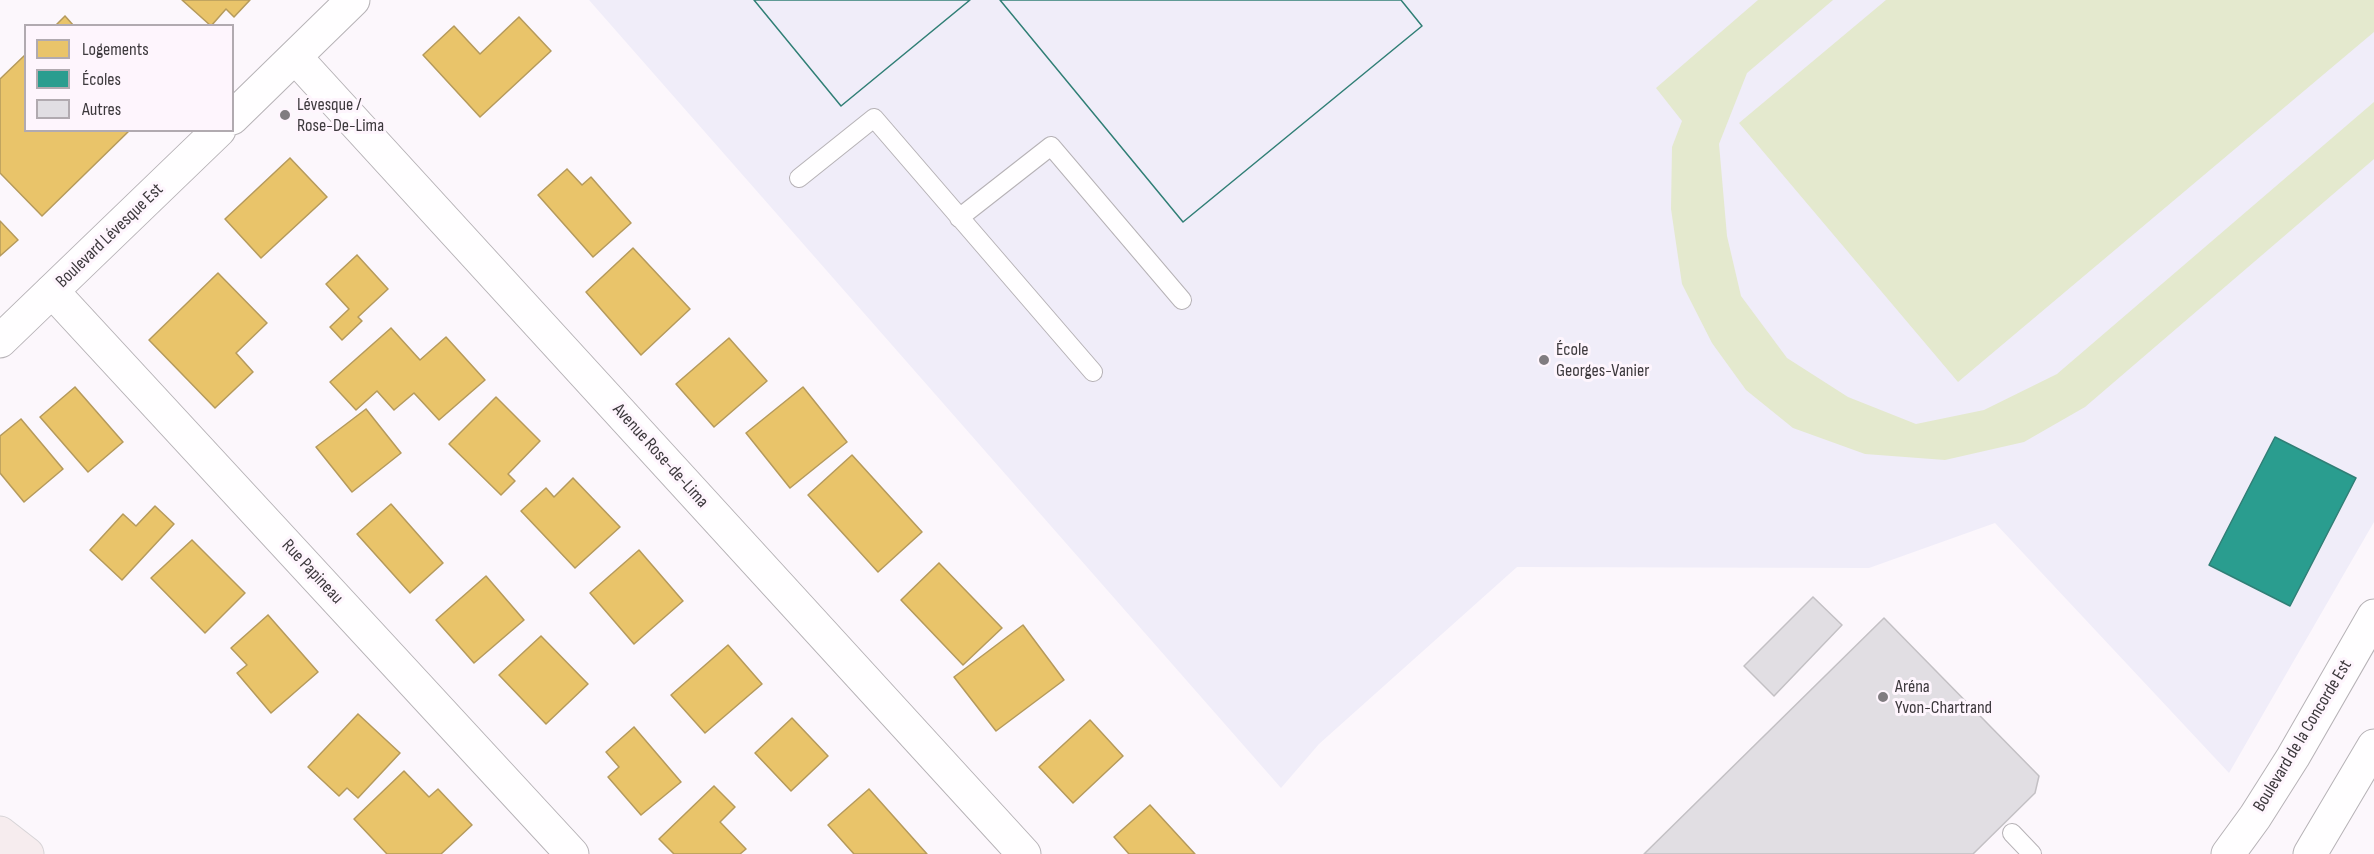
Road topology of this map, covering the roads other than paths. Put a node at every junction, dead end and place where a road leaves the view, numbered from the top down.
1 (353, 0) edge
2 (296, 58) junction
3 (234, 116) edge
4 (217, 132) edge
5 (799, 178) dead end
6 (959, 218) junction
7 (52, 291) junction
8 (1182, 300) dead end
9 (0, 341) edge
10 (1093, 372) dead end
11 (2374, 616) edge
12 (2374, 746) edge
13 (0, 832) edge
14 (2012, 833) dead end
15 (27, 854) edge
16 (572, 854) edge
17 (1024, 854) edge
18 (2032, 854) edge
19 (2228, 854) edge
20 (2310, 854) edge

1 - 2 street
2 - 3 street
2 - 17 street, Avenue Rose-de-Lima
4 - 7 street, Boulevard Lévesque Est
5 - 6 lane
6 - 8 lane
6 - 10 lane
7 - 9 street, Boulevard Lévesque Est
7 - 16 street, Rue Papineau
11 - 19 street, Boulevard de la Concorde Est
12 - 20 street
13 - 15 highway
14 - 18 lane

